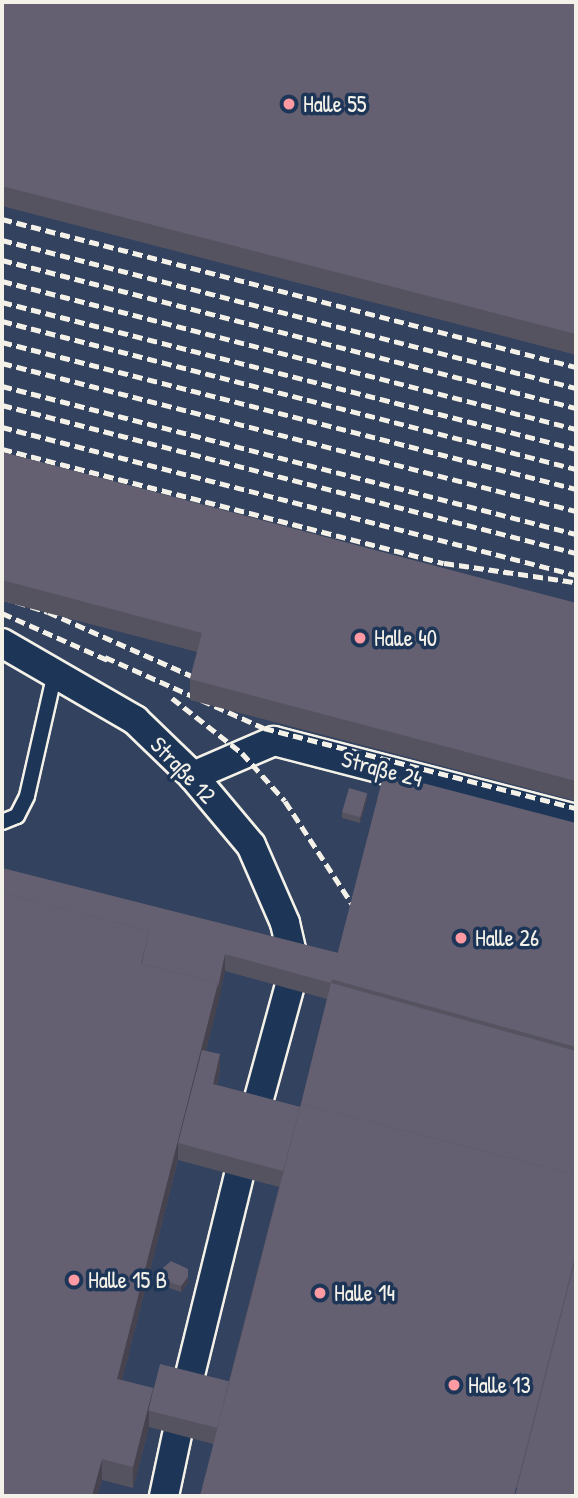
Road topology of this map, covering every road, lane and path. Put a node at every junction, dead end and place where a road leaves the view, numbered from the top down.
1 (2, 643) edge
2 (55, 673) junction
3 (193, 776) junction
4 (576, 819) edge
5 (2, 822) edge
6 (293, 959) edge
7 (289, 989) edge
8 (256, 1113) edge
9 (239, 1177) edge
10 (187, 1387) edge
11 (177, 1435) edge
12 (164, 1496) edge

1 - 2 street, Straße 12
2 - 3 street, Straße 12
2 - 5 lane
3 - 4 street, Straße 24
3 - 6 street, Straße 12
7 - 8 street
9 - 10 street
11 - 12 street

